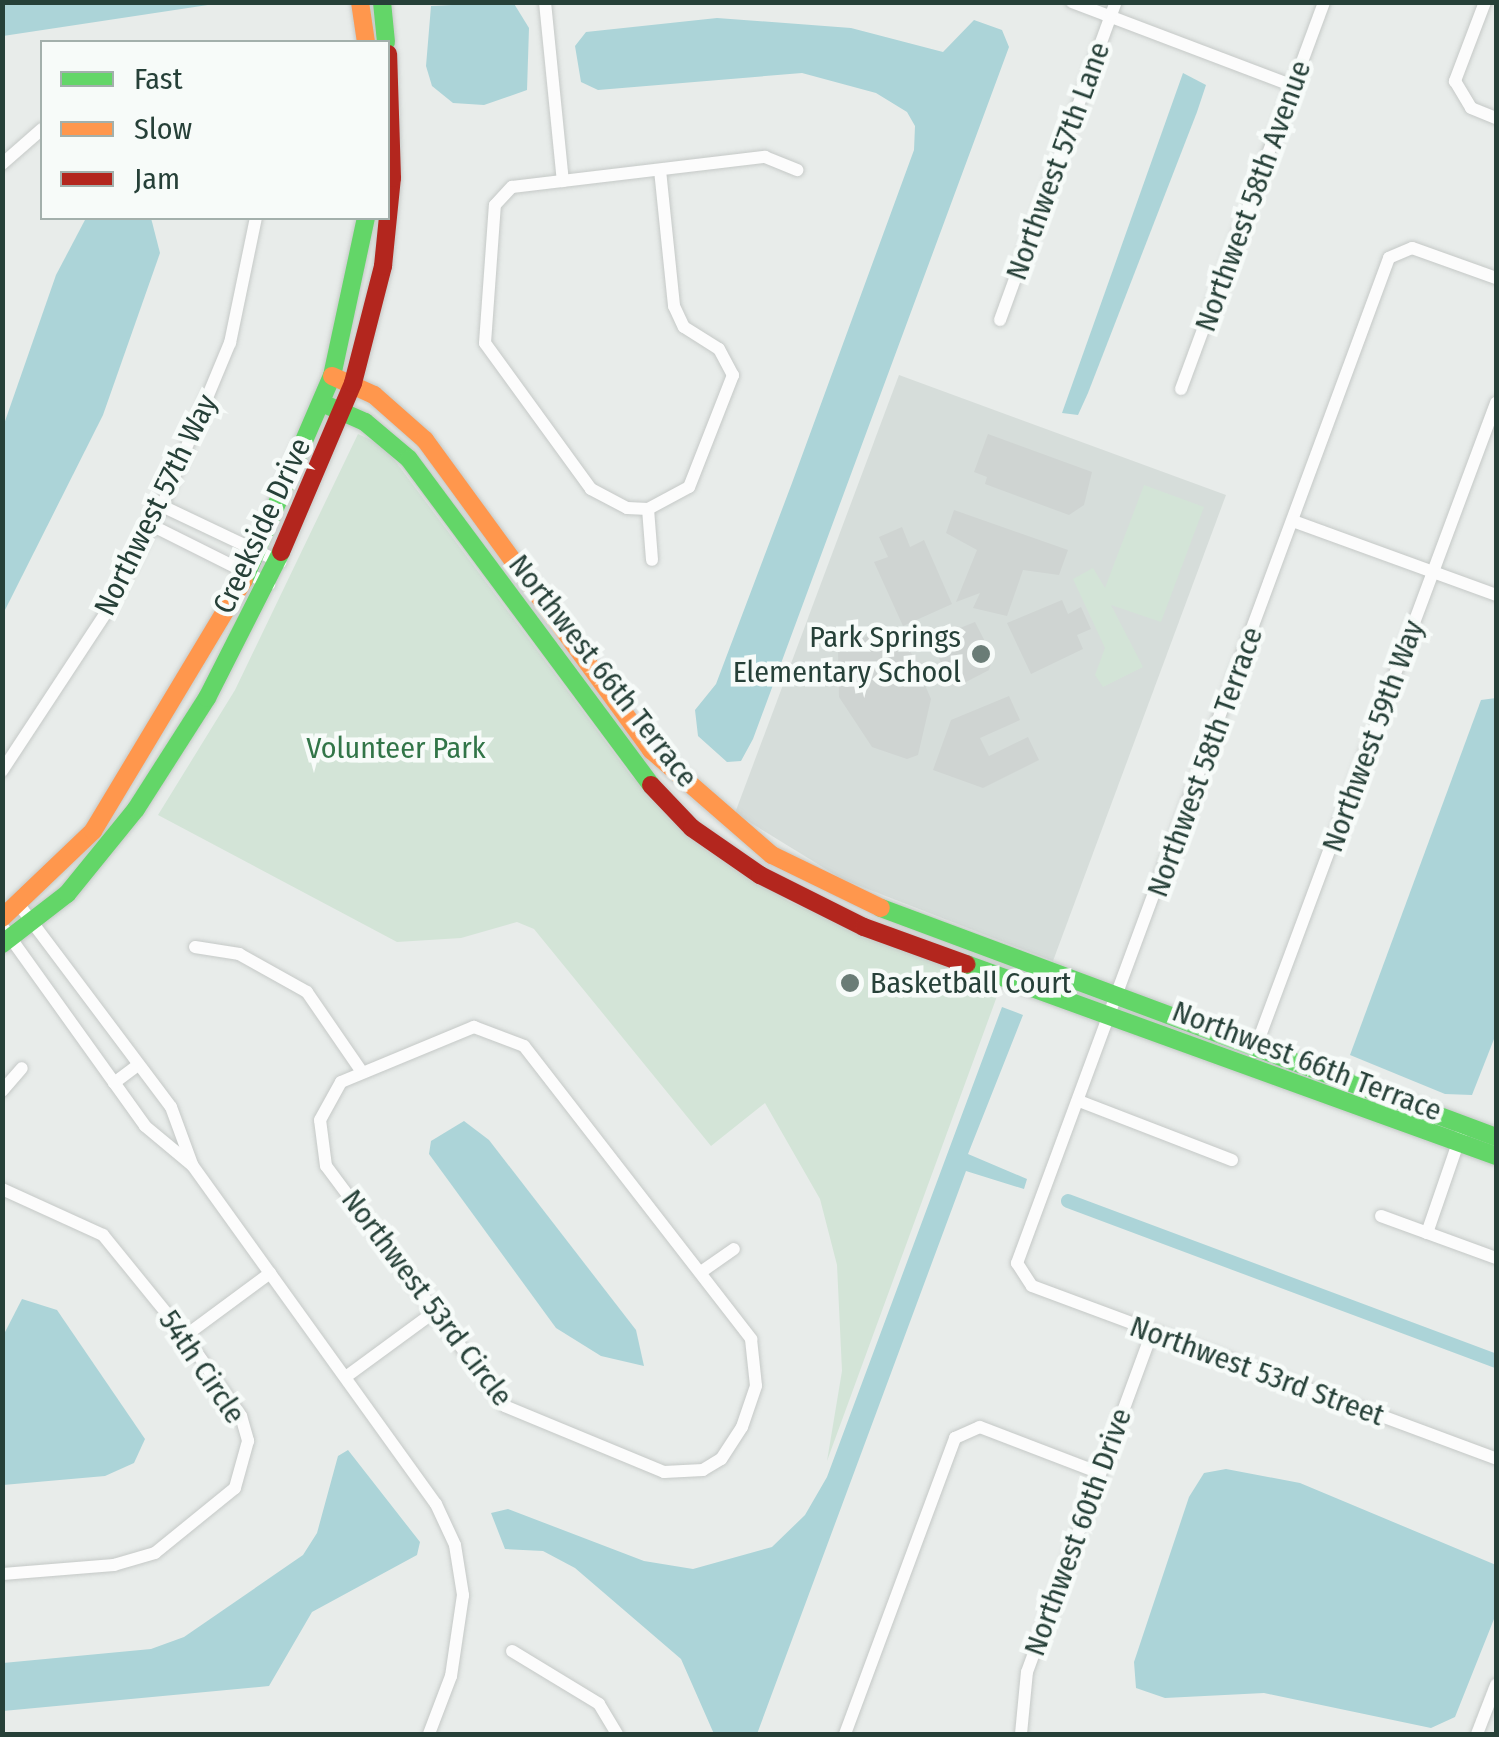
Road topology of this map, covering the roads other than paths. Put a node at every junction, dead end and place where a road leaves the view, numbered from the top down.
1 (360, 2) edge
2 (382, 2) edge
3 (544, 2) edge
4 (1072, 2) edge
5 (1324, 2) edge
6 (1485, 2) edge
7 (1114, 9) edge
8 (366, 40) edge
9 (386, 40) edge
10 (1293, 86) junction
11 (1496, 118) edge
12 (40, 131) edge
13 (2, 164) edge
14 (660, 170) junction
15 (797, 170) dead end
16 (563, 181) junction
17 (256, 220) edge
18 (366, 220) edge
19 (388, 220) edge
20 (1496, 278) edge
21 (1000, 320) dead end
22 (332, 376) junction
23 (353, 384) junction
24 (1181, 389) dead end
25 (322, 403) junction
26 (1496, 403) edge
27 (343, 411) junction
28 (162, 506) junction
29 (648, 508) junction
30 (1293, 521) junction
31 (152, 526) junction
32 (260, 552) junction
33 (652, 560) dead end
34 (280, 562) junction
35 (1434, 572) junction
36 (250, 574) junction
37 (269, 584) junction
38 (1496, 596) edge
39 (2, 771) edge
40 (20, 906) junction
41 (2, 918) edge
42 (33, 925) junction
43 (946, 932) junction
44 (6, 937) edge
45 (194, 947) dead end
46 (938, 954) junction
47 (1118, 998) junction
48 (1111, 1017) junction
49 (1255, 1049) junction
50 (138, 1065) junction
51 (22, 1068) dead end
52 (1248, 1068) junction
53 (360, 1069) junction
54 (114, 1082) junction
55 (2, 1091) edge
56 (1079, 1101) junction
57 (1464, 1127) junction
58 (1496, 1137) edge
59 (1457, 1146) junction
60 (1496, 1156) edge
61 (1232, 1160) dead end
62 (193, 1166) junction
63 (2, 1189) edge
64 (1381, 1216) dead end
65 (1427, 1233) junction
66 (734, 1249) dead end
67 (1496, 1258) edge
68 (701, 1272) junction
69 (270, 1273) junction
70 (1022, 1276) joint
71 (434, 1312) junction
72 (1152, 1334) junction
73 (185, 1336) junction
74 (347, 1376) junction
75 (1496, 1459) edge
76 (1100, 1473) junction
77 (2, 1574) edge
78 (512, 1651) dead end
79 (1496, 1685) edge
80 (429, 1734) edge
81 (617, 1734) edge
82 (845, 1734) edge
83 (1021, 1734) edge
84 (1478, 1734) edge

1 - 8 street
2 - 9 street
3 - 16 street
4 - 7 street
5 - 10 street, Northwest 58th Avenue
6 - 11 street
7 - 10 street
7 - 21 street, Northwest 57th Lane
10 - 24 street, Northwest 58th Avenue
12 - 13 street
14 - 15 street
14 - 16 street
14 - 29 street
16 - 29 street
17 - 28 street, Northwest 57th Way
18 - 22 street, Creekside Drive
19 - 23 street, Creekside Drive
20 - 30 street, Northwest 58th Terrace
22 - 23 street, Northwest 66th Terrace
22 - 25 street, Creekside Drive
23 - 27 street, Creekside Drive
23 - 43 street, Northwest 66th Terrace
25 - 27 street, Northwest 66th Terrace
25 - 32 street, Creekside Drive
26 - 35 street, Northwest 59th Way
27 - 34 street, Creekside Drive
27 - 46 street, Northwest 66th Terrace
28 - 31 street, Northwest 57th Way
28 - 32 street
29 - 33 street
30 - 35 street
30 - 47 street, Northwest 58th Terrace
31 - 36 street
31 - 39 street, Northwest 57th Way
32 - 34 street
32 - 36 street, Creekside Drive
34 - 37 street, Creekside Drive
35 - 38 street
35 - 49 street, Northwest 59th Way
36 - 37 street
36 - 40 street, Creekside Drive
37 - 42 street, Creekside Drive
40 - 41 street, Creekside Drive
40 - 42 street
42 - 44 street, Creekside Drive
42 - 50 street
43 - 46 street
43 - 47 street, Northwest 66th Terrace
44 - 54 street
45 - 53 street
46 - 48 street, Northwest 66th Terrace
47 - 48 street, Northwest 58th Terrace
47 - 49 street, Northwest 66th Terrace
48 - 52 street, Northwest 66th Terrace
48 - 56 street, Northwest 58th Terrace
49 - 52 street, Northwest 59th Way
49 - 57 street, Northwest 66th Terrace
50 - 54 street
50 - 62 street
51 - 55 street
52 - 59 street, Northwest 66th Terrace
53 - 68 street, Northwest 53rd Circle
53 - 71 street, Northwest 53rd Circle
54 - 62 street
56 - 61 street
56 - 70 street, Northwest 58th Terrace
57 - 58 street, Northwest 66th Terrace
57 - 59 street
59 - 60 street, Northwest 66th Terrace
59 - 65 street
62 - 69 street
63 - 73 street, 54th Circle
64 - 65 street
65 - 67 street
66 - 68 street
68 - 71 street, Northwest 53rd Circle
69 - 73 street
69 - 74 street
70 - 72 street, Northwest 53rd Street
71 - 74 street
72 - 75 street, Northwest 53rd Street
72 - 76 street, Northwest 60th Drive
73 - 77 street, 54th Circle
74 - 80 street
76 - 82 street
76 - 83 street, Northwest 60th Drive
78 - 81 street
79 - 84 street

